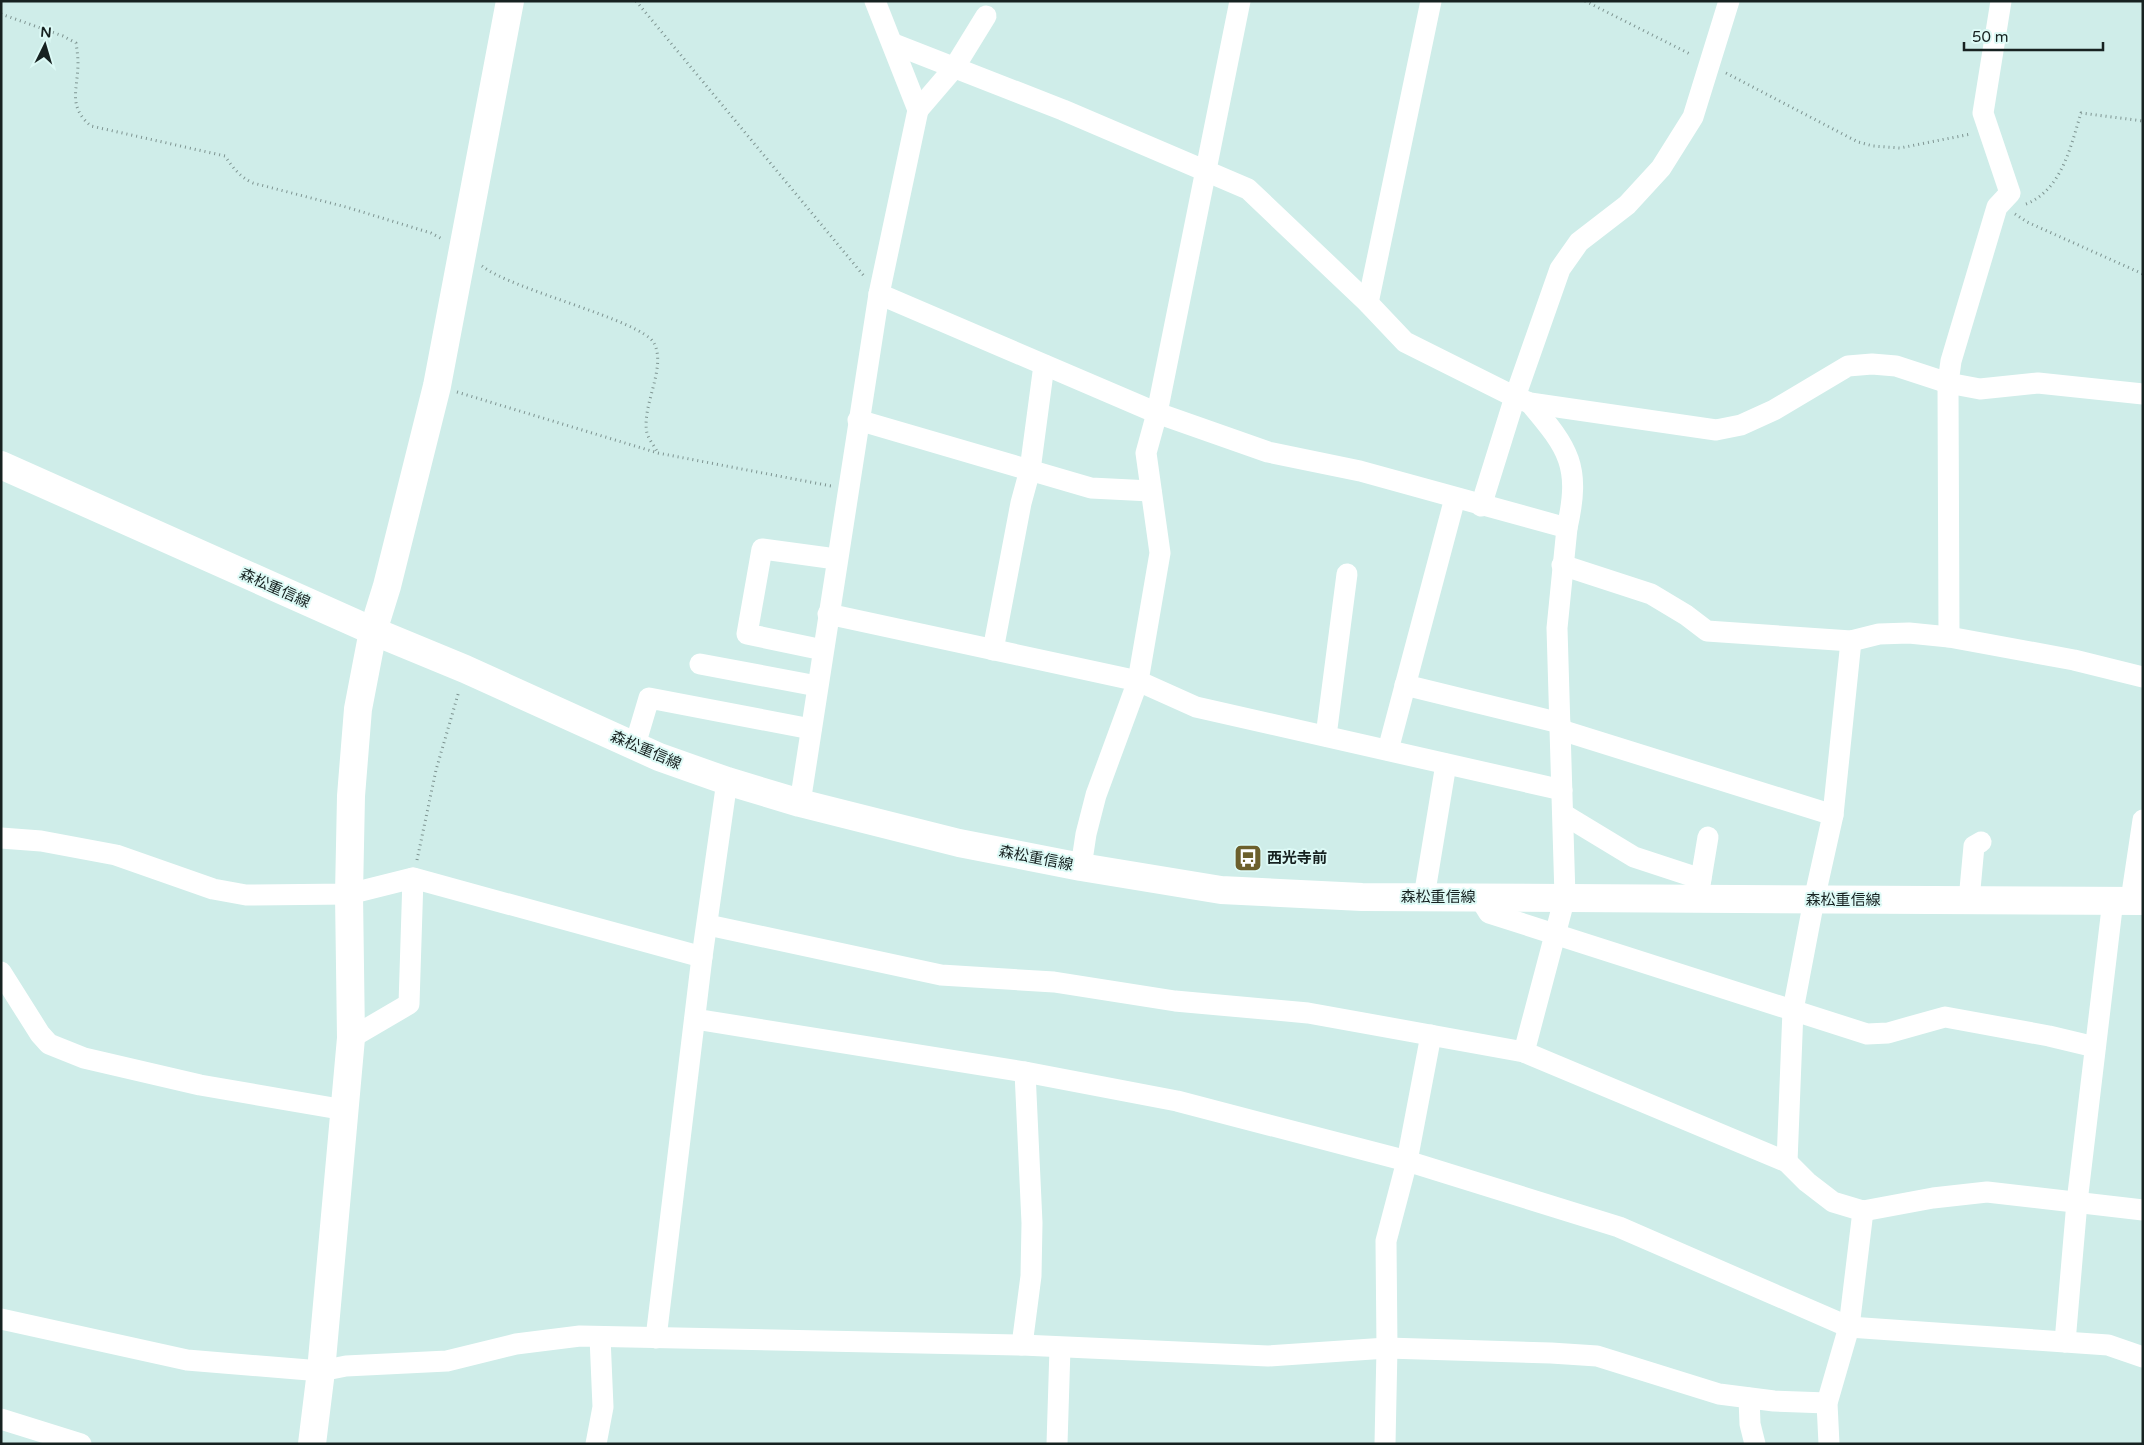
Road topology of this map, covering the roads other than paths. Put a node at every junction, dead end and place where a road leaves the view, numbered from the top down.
1 (510, 1) edge
2 (875, 1) edge
3 (1240, 1) edge
4 (1431, 1) edge
5 (1730, 1) edge
6 (2001, 1) edge
7 (986, 16) dead end
8 (894, 44) junction
9 (954, 68) junction
10 (918, 110) junction
11 (1206, 172) junction
12 (878, 294) junction
13 (1368, 303) junction
14 (1044, 365) junction
15 (1948, 383) junction
16 (2143, 394) edge
17 (1522, 400) junction
18 (1158, 413) junction
19 (858, 420) junction
20 (1, 465) edge
21 (1030, 470) junction
22 (1152, 490) junction
23 (1456, 498) junction
24 (1481, 506) junction
25 (1567, 528) junction
26 (836, 559) junction
27 (1562, 566) junction
28 (1348, 574) dead end
29 (828, 614) junction
30 (373, 631) junction
31 (1949, 637) junction
32 (1851, 642) junction
33 (823, 650) junction
34 (993, 650) junction
35 (700, 664) dead end
36 (2143, 677) edge
37 (1138, 682) junction
38 (1405, 685) junction
39 (817, 686) junction
40 (1560, 727) junction
41 (811, 729) junction
42 (1326, 736) junction
43 (635, 746) junction
44 (1388, 750) junction
45 (1446, 764) junction
46 (727, 781) junction
47 (1562, 790) junction
48 (800, 803) junction
49 (1563, 814) junction
50 (1833, 815) junction
51 (2143, 820) edge
52 (1708, 837) dead end
53 (1, 838) edge
54 (1981, 842) dead end
55 (1080, 867) junction
56 (413, 878) junction
57 (1700, 889) junction
58 (349, 894) junction
59 (1479, 897) junction
60 (1424, 898) junction
61 (1566, 898) junction
62 (1814, 900) junction
63 (1969, 900) junction
64 (2129, 900) edge
65 (708, 926) junction
66 (1556, 933) junction
67 (702, 957) junction
68 (1, 972) edge
69 (1793, 1010) junction
70 (695, 1019) junction
71 (1431, 1036) junction
72 (351, 1038) junction
73 (2096, 1047) junction
74 (1524, 1052) junction
75 (1025, 1072) junction
76 (345, 1110) junction
77 (1407, 1160) junction
78 (1787, 1162) junction
79 (2077, 1202) junction
80 (2143, 1210) edge
81 (1863, 1211) junction
82 (1, 1319) edge
83 (1849, 1327) junction
84 (600, 1337) junction
85 (656, 1338) junction
86 (2064, 1342) junction
87 (1022, 1345) junction
88 (1060, 1348) junction
89 (1387, 1348) junction
90 (2143, 1357) edge
91 (321, 1371) junction
92 (1749, 1398) junction
93 (1827, 1403) junction
94 (1, 1419) edge
95 (81, 1444) edge
96 (312, 1444) edge
97 (596, 1444) edge
98 (1057, 1444) edge
99 (1385, 1444) edge
100 (1755, 1444) edge
101 (1829, 1444) edge

1 - 30 main road
2 - 8 street
3 - 11 street
4 - 13 street
5 - 17 street
6 - 15 street
7 - 9 street
8 - 9 street
8 - 10 street
9 - 10 street
9 - 11 street
10 - 12 street
11 - 13 street
11 - 18 street
12 - 14 street
12 - 19 street
13 - 17 street
14 - 18 street
14 - 21 street
15 - 16 street
15 - 17 street
15 - 31 street
17 - 24 street
17 - 25 street
18 - 22 street
18 - 23 street
19 - 21 street
19 - 26 street
20 - 30 main road, 森松重信線
21 - 22 street
21 - 34 street
22 - 37 street
23 - 24 street
23 - 38 street
24 - 25 street
25 - 27 street
26 - 29 street
26 - 33 street
27 - 32 street
27 - 40 street
28 - 42 street
29 - 33 street
29 - 34 street
30 - 43 main road, 森松重信線
30 - 58 main road
31 - 32 street
31 - 36 street
32 - 50 street
33 - 39 street
34 - 37 street
35 - 39 street
37 - 42 street
37 - 55 street
38 - 40 street
38 - 44 street
39 - 41 street
40 - 47 street
40 - 50 street
41 - 43 street
41 - 48 street
42 - 44 street
43 - 46 main road, 森松重信線
44 - 45 street
45 - 47 street
45 - 60 street
46 - 48 main road, 森松重信線
46 - 65 street
47 - 49 street
48 - 55 main road, 森松重信線
49 - 57 street
49 - 61 street
50 - 62 street
51 - 64 street
52 - 57 street
53 - 58 street
54 - 63 street
55 - 60 main road, 森松重信線
56 - 58 street
56 - 67 street
56 - 72 street
57 - 61 main road, 森松重信線
57 - 62 main road, 森松重信線
58 - 72 main road
59 - 60 main road, 森松重信線
59 - 61 main road, 森松重信線
59 - 66 street
61 - 66 street
62 - 63 main road, 森松重信線
62 - 69 street
63 - 64 main road, 森松重信線
64 - 73 street
65 - 67 street
65 - 71 street
66 - 69 street
66 - 74 street
67 - 70 street
68 - 76 street
69 - 73 street
69 - 78 street
70 - 75 street
70 - 85 street
71 - 74 street
71 - 77 street
72 - 76 main road
73 - 79 street
74 - 78 street
75 - 77 street
75 - 87 street
76 - 91 main road
77 - 83 street
77 - 89 street
78 - 81 street
79 - 80 street
79 - 81 street
79 - 86 street
81 - 83 street
82 - 91 street
83 - 86 street
83 - 93 street
84 - 85 street
84 - 91 street
84 - 97 street
85 - 87 street
86 - 90 street
87 - 88 street
88 - 89 street
88 - 98 street
89 - 92 street
89 - 99 street
91 - 96 main road
92 - 93 street
92 - 100 street
93 - 101 street
94 - 95 street

